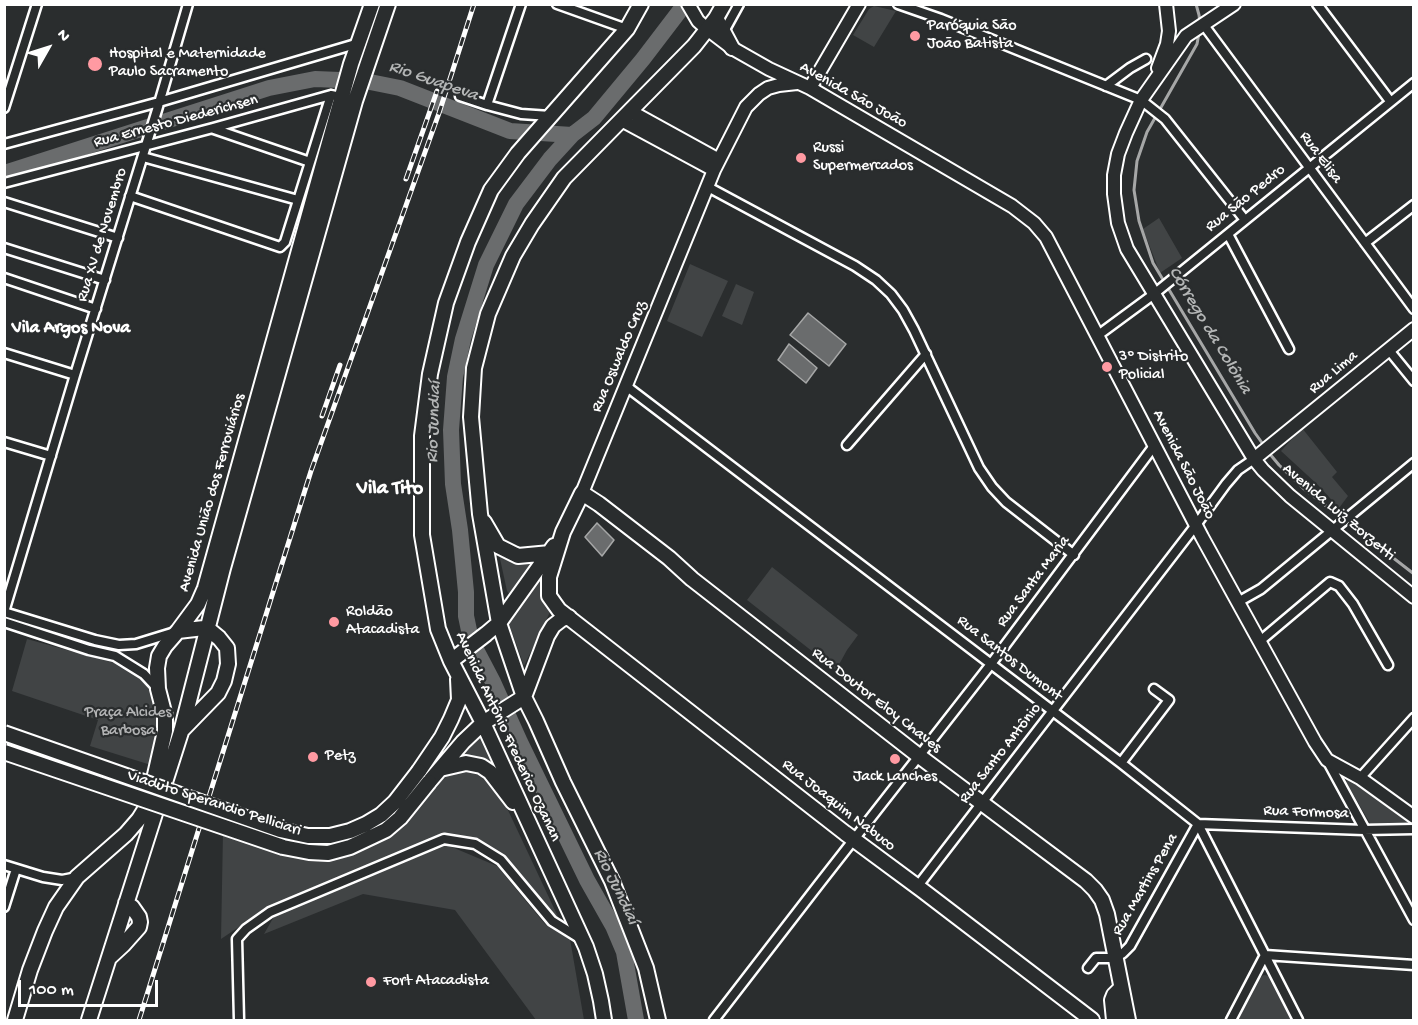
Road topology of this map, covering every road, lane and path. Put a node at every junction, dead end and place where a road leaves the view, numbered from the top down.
1 (37, 4) edge
2 (188, 4) edge
3 (372, 4) edge
4 (388, 4) edge
5 (521, 4) edge
6 (557, 4) edge
7 (641, 4) edge
8 (688, 4) edge
9 (724, 4) edge
10 (739, 4) edge
11 (898, 4) edge
12 (1166, 4) edge
13 (1210, 4) edge
14 (1234, 4) edge
15 (1317, 4) edge
16 (856, 6) edge
17 (716, 18) junction
18 (702, 25) junction
19 (1199, 27) junction
20 (627, 29) junction
21 (723, 33) junction
22 (359, 43) junction
23 (732, 48) junction
24 (1146, 59) dead end
25 (1152, 83) junction
26 (1413, 83) edge
27 (804, 85) junction
28 (1106, 86) junction
29 (346, 95) junction
30 (460, 96) dead end
31 (1390, 101) junction
32 (1146, 103) junction
33 (487, 105) junction
34 (158, 106) junction
35 (4, 108) edge
36 (550, 116) junction
37 (625, 116) junction
38 (213, 128) junction
39 (147, 141) junction
40 (4, 144) edge
41 (143, 158) junction
42 (310, 162) junction
43 (717, 165) junction
44 (1308, 167) junction
45 (4, 183) edge
46 (708, 187) junction
47 (130, 196) junction
48 (298, 200) junction
49 (4, 202) edge
50 (1413, 205) edge
51 (1245, 220) junction
52 (1228, 234) junction
53 (118, 238) junction
54 (1365, 243) junction
55 (4, 248) edge
56 (4, 278) edge
57 (105, 280) junction
58 (1158, 291) junction
59 (96, 309) junction
60 (1413, 309) edge
61 (1413, 329) edge
62 (1097, 336) junction
63 (1289, 349) dead end
64 (1388, 349) junction
65 (4, 353) edge
66 (926, 354) junction
67 (75, 375) junction
68 (1413, 381) edge
69 (626, 386) junction
70 (4, 442) edge
71 (847, 445) dead end
72 (1154, 446) junction
73 (51, 456) junction
74 (1257, 457) junction
75 (1413, 463) edge
76 (582, 493) junction
77 (480, 514) junction
78 (1196, 525) junction
79 (1335, 528) junction
80 (563, 532) junction
81 (550, 553) junction
82 (1074, 555) junction
83 (1413, 597) edge
84 (1238, 602) junction
85 (4, 612) edge
86 (569, 617) junction
87 (4, 622) edge
88 (499, 623) junction
89 (207, 628) junction
90 (178, 631) junction
91 (1260, 641) junction
92 (456, 657) junction
93 (991, 663) junction
94 (1388, 665) dead end
95 (458, 674) junction
96 (158, 689) junction
97 (1154, 689) dead end
98 (522, 698) junction
99 (1053, 712) junction
100 (1413, 718) edge
101 (489, 719) junction
102 (181, 732) junction
103 (4, 733) edge
104 (4, 752) edge
105 (919, 756) junction
106 (1327, 760) junction
107 (1121, 763) junction
108 (440, 769) junction
109 (1359, 778) junction
110 (981, 804) junction
111 (1411, 815) edge
112 (1198, 824) junction
113 (532, 828) junction
114 (1413, 829) edge
115 (1364, 830) junction
116 (1402, 830) junction
117 (853, 840) junction
118 (4, 865) edge
119 (16, 869) junction
120 (77, 877) junction
121 (917, 887) junction
122 (126, 903) junction
123 (4, 907) edge
124 (1413, 920) edge
125 (583, 940) junction
126 (1265, 955) junction
127 (108, 958) junction
128 (1115, 958) junction
129 (1413, 965) edge
130 (1088, 968) dead end
131 (1121, 988) junction
132 (1090, 1019) edge
133 (15, 1020) edge
134 (89, 1020) edge
135 (239, 1020) edge
136 (604, 1020) edge
137 (658, 1020) edge
138 (714, 1020) edge
139 (1114, 1020) edge
140 (1128, 1020) edge
141 (1231, 1020) edge
142 (1298, 1020) edge

1 - 35 street
2 - 34 street, Rua XV de Novembro
3 - 22 main road, Avenida União dos Ferroviários
4 - 29 main road, Avenida União dos Ferroviários
5 - 33 street
6 - 20 street
7 - 20 main road, Avenida Antônio Frederico Ozanan
8 - 18 main road, Avenida São João
9 - 17 main road
10 - 21 street
11 - 28 street
12 - 19 main road
12 - 25 main road
13 - 19 main road
14 - 19 main road
15 - 31 street
16 - 27 main road
17 - 18 main road
17 - 21 main road
18 - 23 main road, Avenida São João
18 - 37 main road
19 - 25 main road, Avenida Luiz Zorzetti
19 - 44 street, Rua Elisa
20 - 36 main road, Avenida Antônio Frederico Ozanan
21 - 23 main road
22 - 29 main road, Avenida União dos Ferroviários
22 - 34 street, Rua Ernesto Diederichsen
23 - 27 main road, Avenida São João
24 - 28 street
25 - 32 main road, Avenida Luiz Zorzetti
26 - 31 street, Rua São Pedro
27 - 43 main road, Rua Oswaldo Cruz
27 - 62 main road, Avenida São João
28 - 32 street
29 - 38 street, Rua Ernesto Diederichsen
29 - 42 street
29 - 89 main road, Avenida União dos Ferroviários
29 - 90 main road, Avenida União dos Ferroviários
30 - 33 street
31 - 44 street, Rua São Pedro
32 - 51 street
32 - 58 main road, Avenida Luiz Zorzetti
33 - 36 street
34 - 39 street, Rua XV de Novembro
34 - 40 street, Rua Ernesto Diederichsen
36 - 92 main road, Avenida Antônio Frederico Ozanan
37 - 43 main road
37 - 77 main road
38 - 39 street, Rua Ernesto Diederichsen
38 - 42 street
39 - 41 street, Rua XV de Novembro
39 - 45 street, Rua Ernesto Diederichsen
41 - 47 street, Rua XV de Novembro
41 - 48 street
42 - 48 street
43 - 46 main road, Rua Oswaldo Cruz
44 - 51 street, Rua São Pedro
44 - 54 street, Rua Elisa
46 - 66 street
46 - 69 main road, Rua Oswaldo Cruz
47 - 48 street
47 - 53 street, Rua XV de Novembro
49 - 53 street
50 - 54 street
51 - 52 street, Rua São Pedro
52 - 58 street, Rua São Pedro
52 - 63 street
53 - 57 street, Rua XV de Novembro
54 - 60 street, Rua Elisa
55 - 57 street
56 - 59 street
57 - 59 street, Rua XV de Novembro
58 - 62 street, Rua São Pedro
58 - 74 main road, Avenida Luiz Zorzetti
59 - 67 street, Rua XV de Novembro
61 - 64 main road, Rua Lima
62 - 72 main road, Avenida São João
64 - 68 street
64 - 74 main road, Rua Lima
65 - 67 street
66 - 71 street
66 - 82 street
67 - 73 street, Rua XV de Novembro
69 - 76 main road, Rua Oswaldo Cruz
69 - 93 street, Rua Santos Dumont
70 - 73 street
72 - 78 main road, Avenida São João
72 - 82 street, Rua Santa Maria
73 - 85 street, Rua XV de Novembro
74 - 78 street
74 - 79 main road, Avenida Luiz Zorzetti
75 - 79 street
76 - 80 main road, Rua Oswaldo Cruz
76 - 105 main road, Rua Doutor Eloy Chaves
77 - 81 main road
77 - 88 main road
78 - 84 main road, Avenida São João
78 - 99 street, Rua Santo Antônio
79 - 83 main road, Avenida Luiz Zorzetti
79 - 84 street
80 - 81 main road
80 - 86 main road, Rua Oswaldo Cruz
81 - 88 main road
82 - 93 street, Rua Santa Maria
84 - 91 main road, Avenida São João
85 - 90 street
86 - 98 main road
86 - 117 main road, Rua Joaquim Nabuco
87 - 96 street
88 - 92 main road
88 - 98 main road
89 - 90 main road
89 - 102 main road, Avenida União dos Ferroviários
89 - 102 main road
90 - 96 main road, Avenida União dos Ferroviários
91 - 94 street
91 - 106 main road, Avenida São João
92 - 95 main road, Avenida Antônio Frederico Ozanan
93 - 99 street, Rua Santos Dumont
93 - 105 street, Rua Santa Maria
95 - 101 main road, Avenida Antônio Frederico Ozanan
95 - 103 main road, Viaduto Sperandio Pelliciari, bridge
96 - 120 main road, Avenida União dos Ferroviários
97 - 107 street
98 - 101 main road, Viaduto Sperandio Pelliciari
98 - 137 main road
99 - 107 street, Rua Santos Dumont
99 - 110 street, Rua Santo Antônio
100 - 109 street
101 - 108 main road, Viaduto Sperandio Pelliciari
101 - 113 main road, Avenida Antônio Frederico Ozanan
102 - 122 main road, Avenida União dos Ferroviários
104 - 108 main road, Viaduto Sperandio Pelliciari, bridge
105 - 110 main road, Rua Doutor Eloy Chaves
105 - 117 street, Rua Santa Maria
106 - 109 main road
106 - 115 street, Avenida São João
107 - 112 street, Rua Santos Dumont
108 - 113 main road
109 - 111 main road
110 - 121 street, Rua Santo Antônio
110 - 128 main road, Rua Doutor Eloy Chaves
111 - 116 street
112 - 115 street, Rua Formosa
112 - 126 street, Rua Santos Dumont
112 - 128 street, Rua Martins Pena
113 - 125 main road, Avenida Antônio Frederico Ozanan
114 - 116 street, Rua Formosa
115 - 116 street, Rua Formosa
115 - 124 street, Avenida São João
117 - 121 main road, Rua Joaquim Nabuco
117 - 138 street, Rua Santa Maria
118 - 119 street
119 - 120 street
119 - 123 street
120 - 133 main road, Avenida União dos Ferroviários
121 - 132 main road, Rua Joaquim Nabuco
122 - 127 main road, Avenida União dos Ferroviários
122 - 127 main road
125 - 135 street
125 - 136 main road, Avenida Antônio Frederico Ozanan
126 - 129 street
126 - 141 street
126 - 142 street, Rua Santos Dumont
127 - 134 main road, Avenida União dos Ferroviários
128 - 130 street
128 - 131 main road, Rua Doutor Eloy Chaves
131 - 139 main road
131 - 140 main road, Rua Doutor Eloy Chaves

